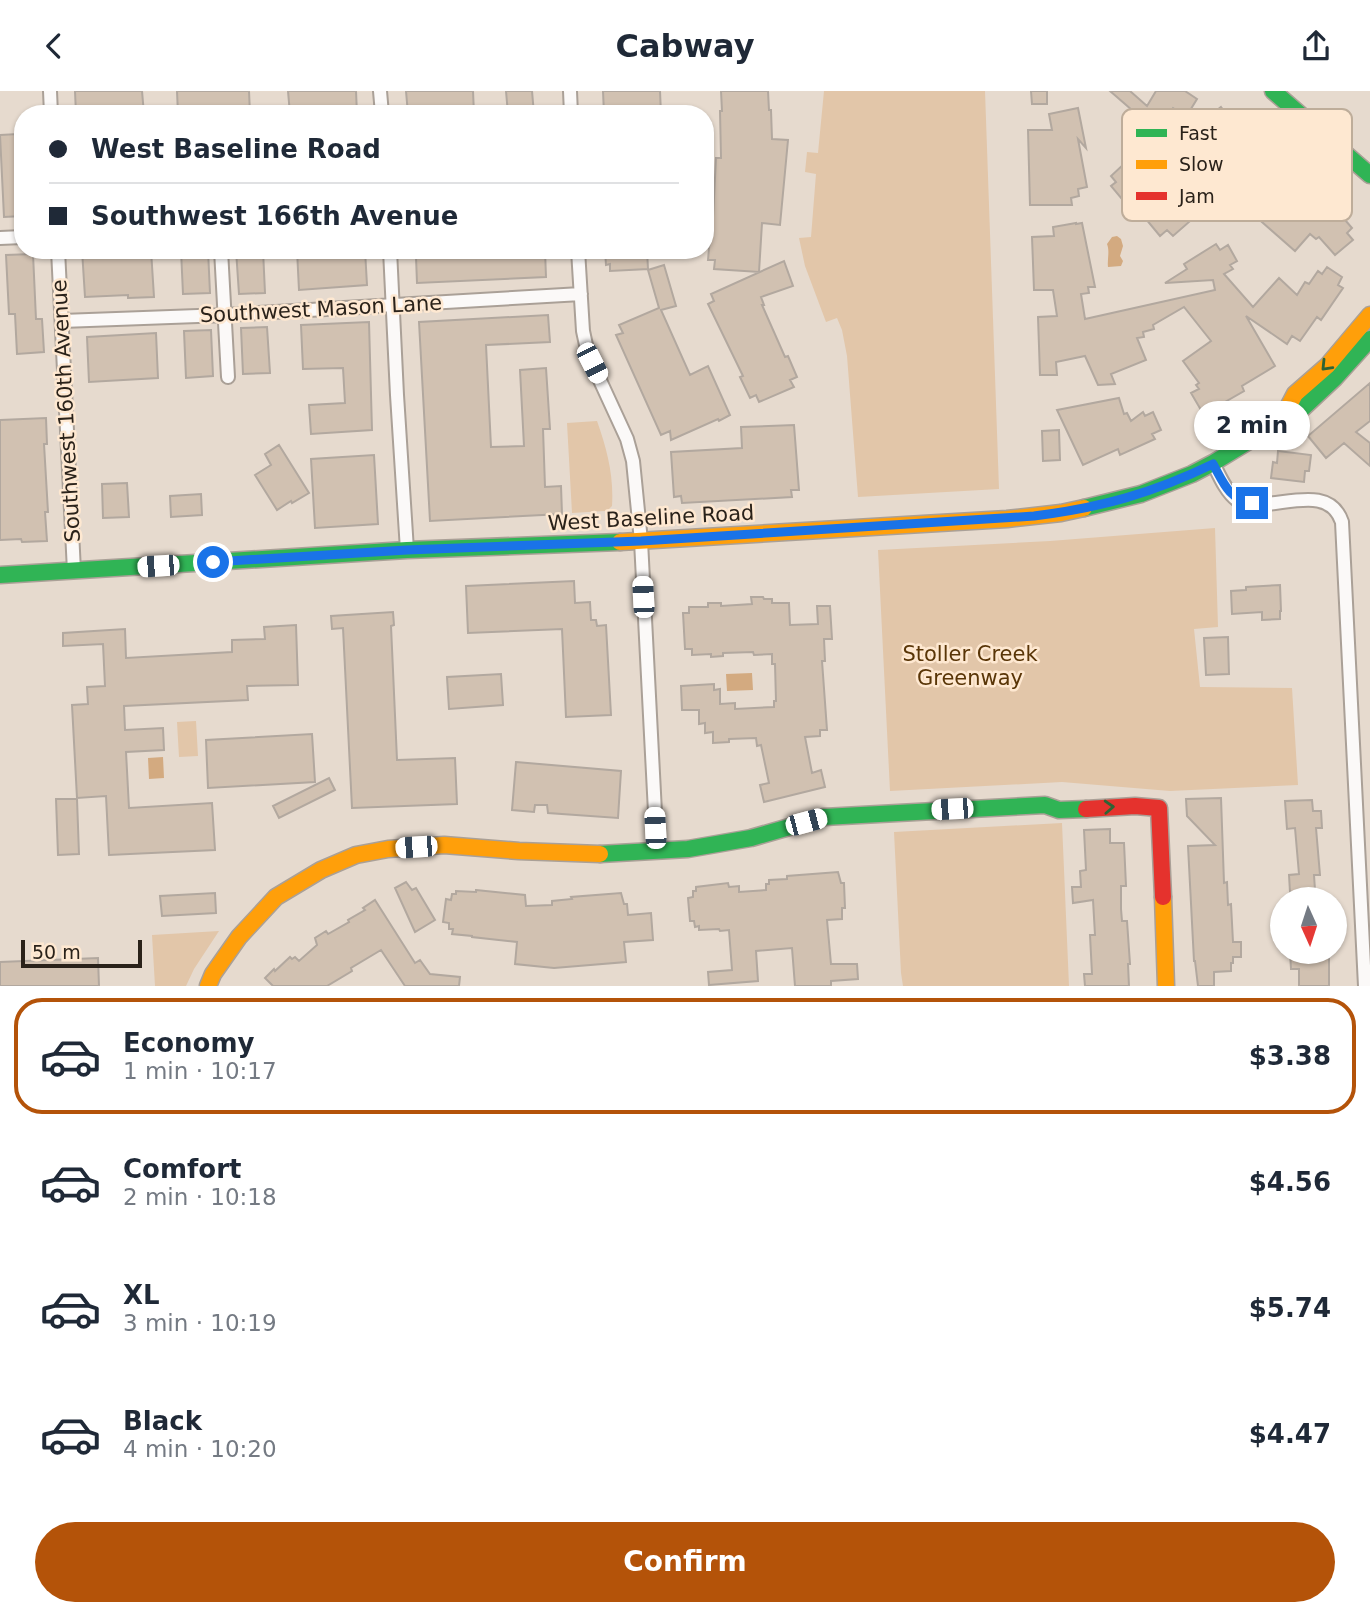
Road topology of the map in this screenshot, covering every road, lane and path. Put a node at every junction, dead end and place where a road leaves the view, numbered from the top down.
1 (1273, 91) edge
2 (1294, 109) edge
3 (1352, 159) edge
4 (1370, 175) edge
5 (59, 259) edge
6 (222, 259) edge
7 (390, 259) edge
8 (579, 259) edge
9 (581, 294) junction
10 (393, 305) junction
11 (225, 315) junction
12 (1370, 315) edge
13 (62, 321) junction
14 (1370, 339) edge
15 (228, 377) dead end
16 (1283, 418) junction
17 (1213, 464) junction
18 (641, 541) junction
19 (407, 550) junction
20 (74, 571) junction
21 (0, 575) edge
22 (657, 851) junction
23 (208, 986) edge
24 (1166, 986) edge
25 (1365, 986) edge

1 - 2 street
3 - 4 street
5 - 13 street, Southwest 160th Avenue
6 - 11 street
7 - 10 street
8 - 9 street
9 - 10 street, Southwest Mason Lane
9 - 18 street
10 - 11 street, Southwest Mason Lane
10 - 19 street
11 - 13 street, Southwest Mason Lane
11 - 15 street
12 -> 16 street, West Baseline Road
13 - 20 street, Southwest 160th Avenue
14 - 16 street, West Baseline Road
16 - 17 street, West Baseline Road
17 - 18 street, West Baseline Road
17 - 25 street
18 - 19 street, West Baseline Road
18 - 22 street
19 - 20 street, West Baseline Road
20 - 21 street, West Baseline Road
22 - 23 street
22 -> 24 street

